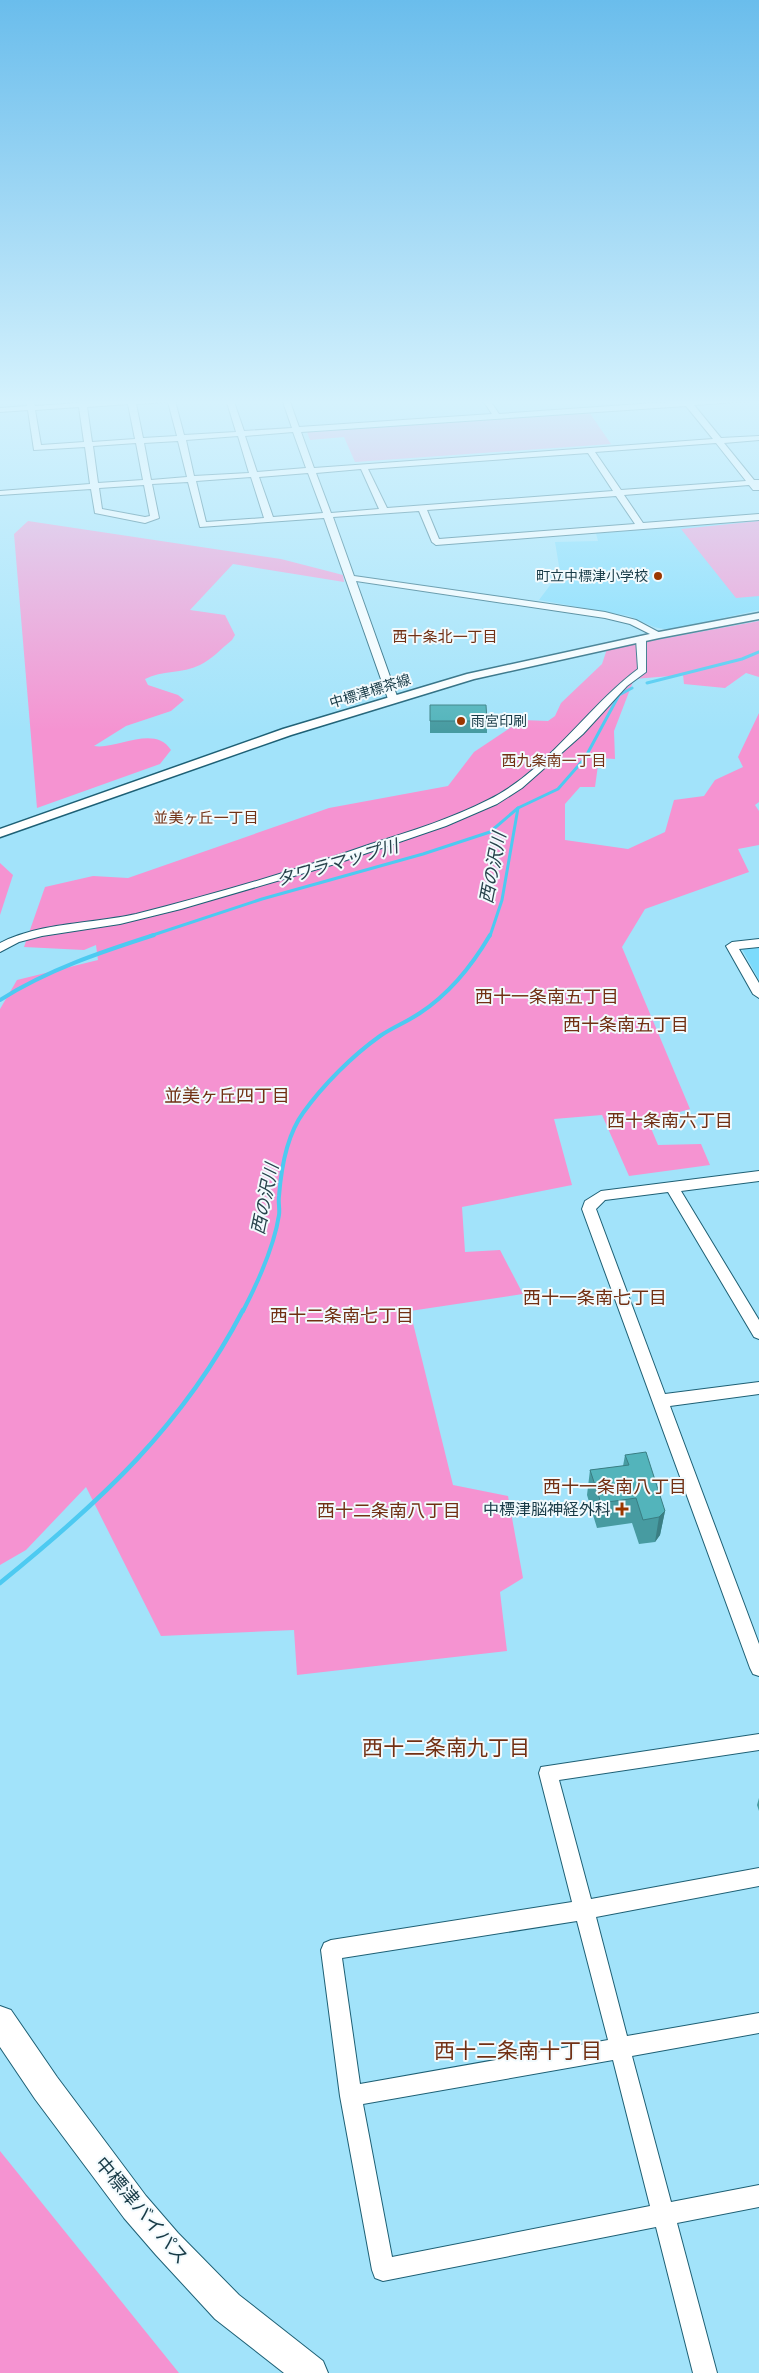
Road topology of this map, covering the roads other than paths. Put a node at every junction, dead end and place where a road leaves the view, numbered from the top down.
1 (98, 510) edge
2 (153, 510) edge
3 (199, 510) edge
4 (266, 510) edge
5 (325, 510) edge
6 (400, 510) edge
7 (423, 510) edge
8 (629, 510) edge
9 (384, 511) joint
10 (327, 515) junction
11 (759, 517) edge
12 (269, 519) junction
13 (641, 527) junction
14 (351, 578) junction
15 (759, 616) edge
16 (659, 635) junction
17 (641, 639) junction
18 (392, 700) junction
19 (0, 833) edge
20 (759, 943) edge
21 (0, 948) edge
22 (759, 994) edge
23 (759, 1176) edge
24 (672, 1187) junction
25 (754, 1317) edge
26 (759, 1333) edge
27 (759, 1388) edge
28 (659, 1401) junction
29 (759, 1668) edge
30 (759, 1742) edge
31 (759, 1877) edge
32 (583, 1910) junction
33 (0, 2021) edge
34 (759, 2023) edge
35 (620, 2048) junction
36 (351, 2096) junction
37 (759, 2196) edge
38 (662, 2214) junction
39 (311, 2373) edge
40 (706, 2373) edge

1 - 2 street
3 - 12 street
4 - 12 street
5 - 10 street
6 - 9 street
7 - 13 street
8 - 13 street
9 - 10 street
10 - 12 street
10 - 14 street
11 - 13 street
14 - 16 street
14 - 18 street
15 - 16 main road, 中標津標茶線
16 - 17 main road, 中標津標茶線
17 - 18 main road, 中標津標茶線
17 - 21 street
18 - 19 main road, 中標津標茶線
20 - 22 street
23 - 24 street
24 - 25 street
24 - 28 street
25 - 26 street
27 - 28 street
28 - 29 street
30 - 32 street
31 - 32 street
32 - 35 street
32 - 36 street
33 - 39 highway, 中標津バイパス
34 - 35 street
35 - 36 street
35 - 38 street
36 - 38 street
37 - 38 street
38 - 40 street

